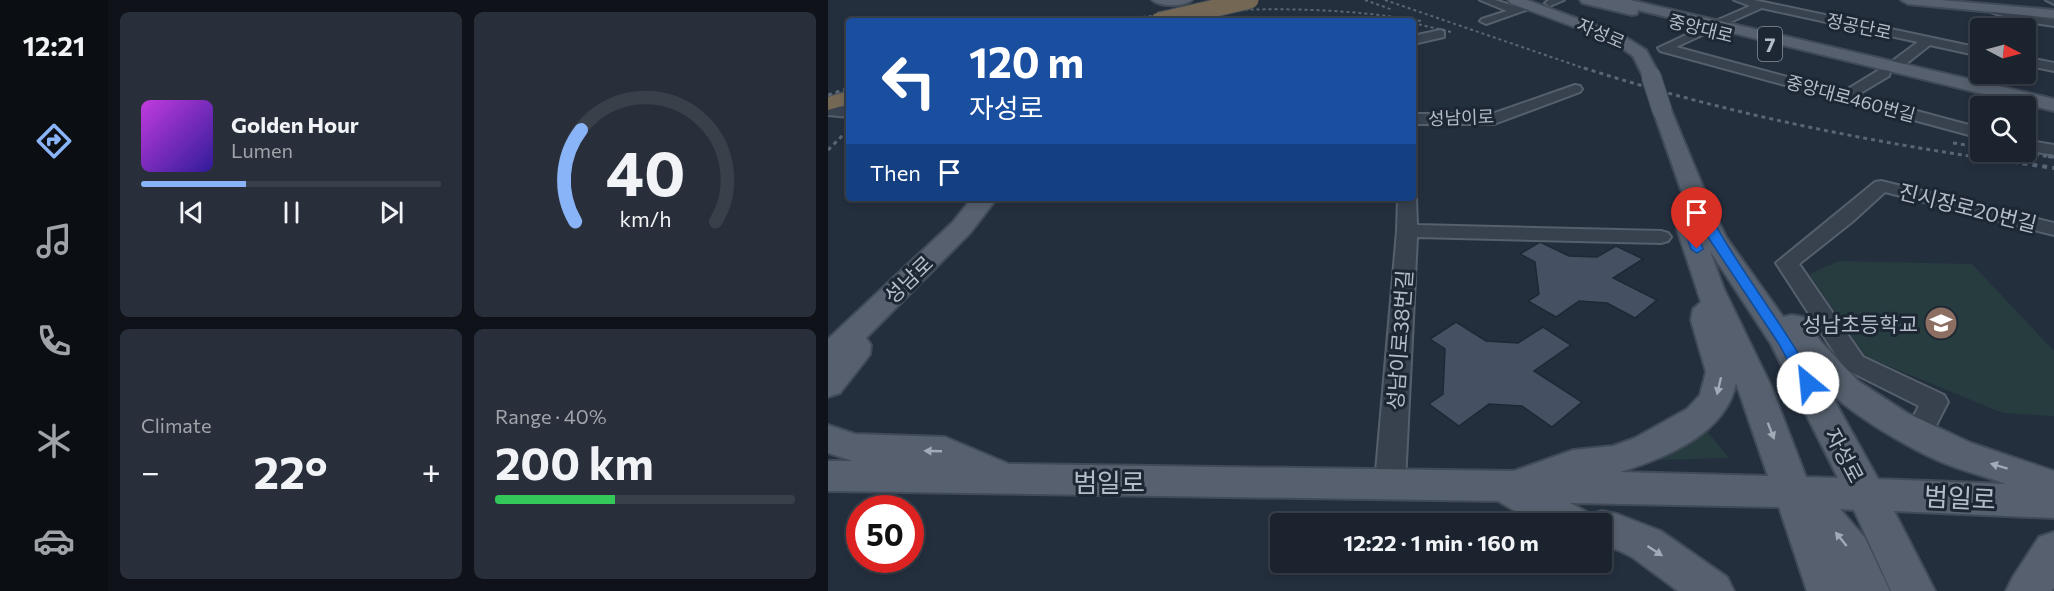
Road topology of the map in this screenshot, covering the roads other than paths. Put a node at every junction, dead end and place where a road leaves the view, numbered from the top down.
1 (1159, 0) edge
2 (1250, 0) edge
3 (1485, 0) edge
4 (1738, 0) edge
5 (1908, 0) edge
6 (1181, 1) edge
7 (1600, 1) edge
8 (1761, 5) junction
9 (1518, 7) edge
10 (1995, 10) junction
11 (2054, 14) edge
12 (1169, 18) edge
13 (1172, 18) edge
14 (1485, 21) dead end
15 (2054, 23) edge
16 (1711, 27) junction
17 (1440, 34) dead end
18 (1928, 40) junction
19 (1416, 42) edge
20 (1970, 50) edge
21 (2036, 63) edge
22 (2054, 67) edge
23 (1888, 70) junction
24 (1575, 89) dead end
25 (1846, 96) junction
26 (1984, 96) edge
27 (846, 97) edge
28 (828, 103) edge
29 (2054, 105) edge
30 (2036, 110) edge
31 (828, 111) edge
32 (846, 112) edge
33 (2054, 114) edge
34 (1416, 119) edge
35 (1970, 130) edge
36 (2036, 147) edge
37 (2054, 150) edge
38 (1696, 200) junction
39 (982, 201) edge
40 (1407, 201) edge
41 (2054, 229) edge
42 (1407, 231) junction
43 (1662, 237) dead end
44 (1714, 237) junction
45 (1710, 289) junction
46 (856, 328) junction
47 (828, 348) edge
48 (828, 357) edge
49 (828, 385) edge
50 (1918, 434) junction
51 (828, 439) edge
52 (828, 476) edge
53 (1006, 480) junction
54 (1390, 483) junction
55 (1506, 487) junction
56 (2054, 487) edge
57 (1792, 490) junction
58 (1865, 492) junction
59 (2054, 502) edge
60 (1553, 513) edge
61 (1612, 530) edge
62 (2054, 550) edge
63 (1712, 591) edge
64 (1829, 591) edge
65 (1868, 591) edge
66 (1912, 591) edge
67 (2028, 591) edge

1 - 6 main road
2 - 13 highway, bridge
3 - 9 street
4 - 8 street, 정공단로
5 - 10 main road
6 - 12 main road
7 - 16 main road, 중앙대로 / 7
7 - 16 main road, 중앙대로 / 7
8 - 16 street, 중앙대로
8 - 18 street, 정공단로
9 - 14 street
9 - 38 main road, 자성로, bridge
10 - 11 main road
10 - 15 street
16 - 23 main road, 중앙대로 / 7
16 - 25 street, 중앙대로460번길
17 - 19 street
18 - 20 street, 정공단로
18 - 23 street
21 - 22 street
23 - 25 street
23 - 26 main road, 중앙대로 / 7
23 - 29 main road, 중앙대로 / 7
24 - 34 street, 성남이로
25 - 35 street, 중앙대로460번길
27 - 28 highway
30 - 33 main road, 중앙대로
31 - 32 street
36 - 37 street
38 - 44 main road, 자성로
38 - 45 main road
39 - 46 main road, 성남로
40 - 42 street, 성남이로38번길
41 - 50 street, 진시장로20번길
42 - 43 street
42 - 54 street, 성남이로38번길
44 - 50 main road
44 - 58 main road, 자성로
45 -> 55 main road
45 -> 57 main road
46 - 47 main road
46 - 48 main road, 성남로
46 - 49 main road
56 -> 50 main road
53 -> 51 main road
52 - 53 main road, 범일로
53 - 54 main road, 범일로
54 - 55 main road, 범일로
55 - 57 main road, 범일로
55 - 60 main road
57 - 58 main road, 범일로
57 - 64 main road
65 -> 57 main road
58 - 59 main road, 범일로
58 - 66 main road, 자성로
61 -> 63 main road
62 - 67 main road

